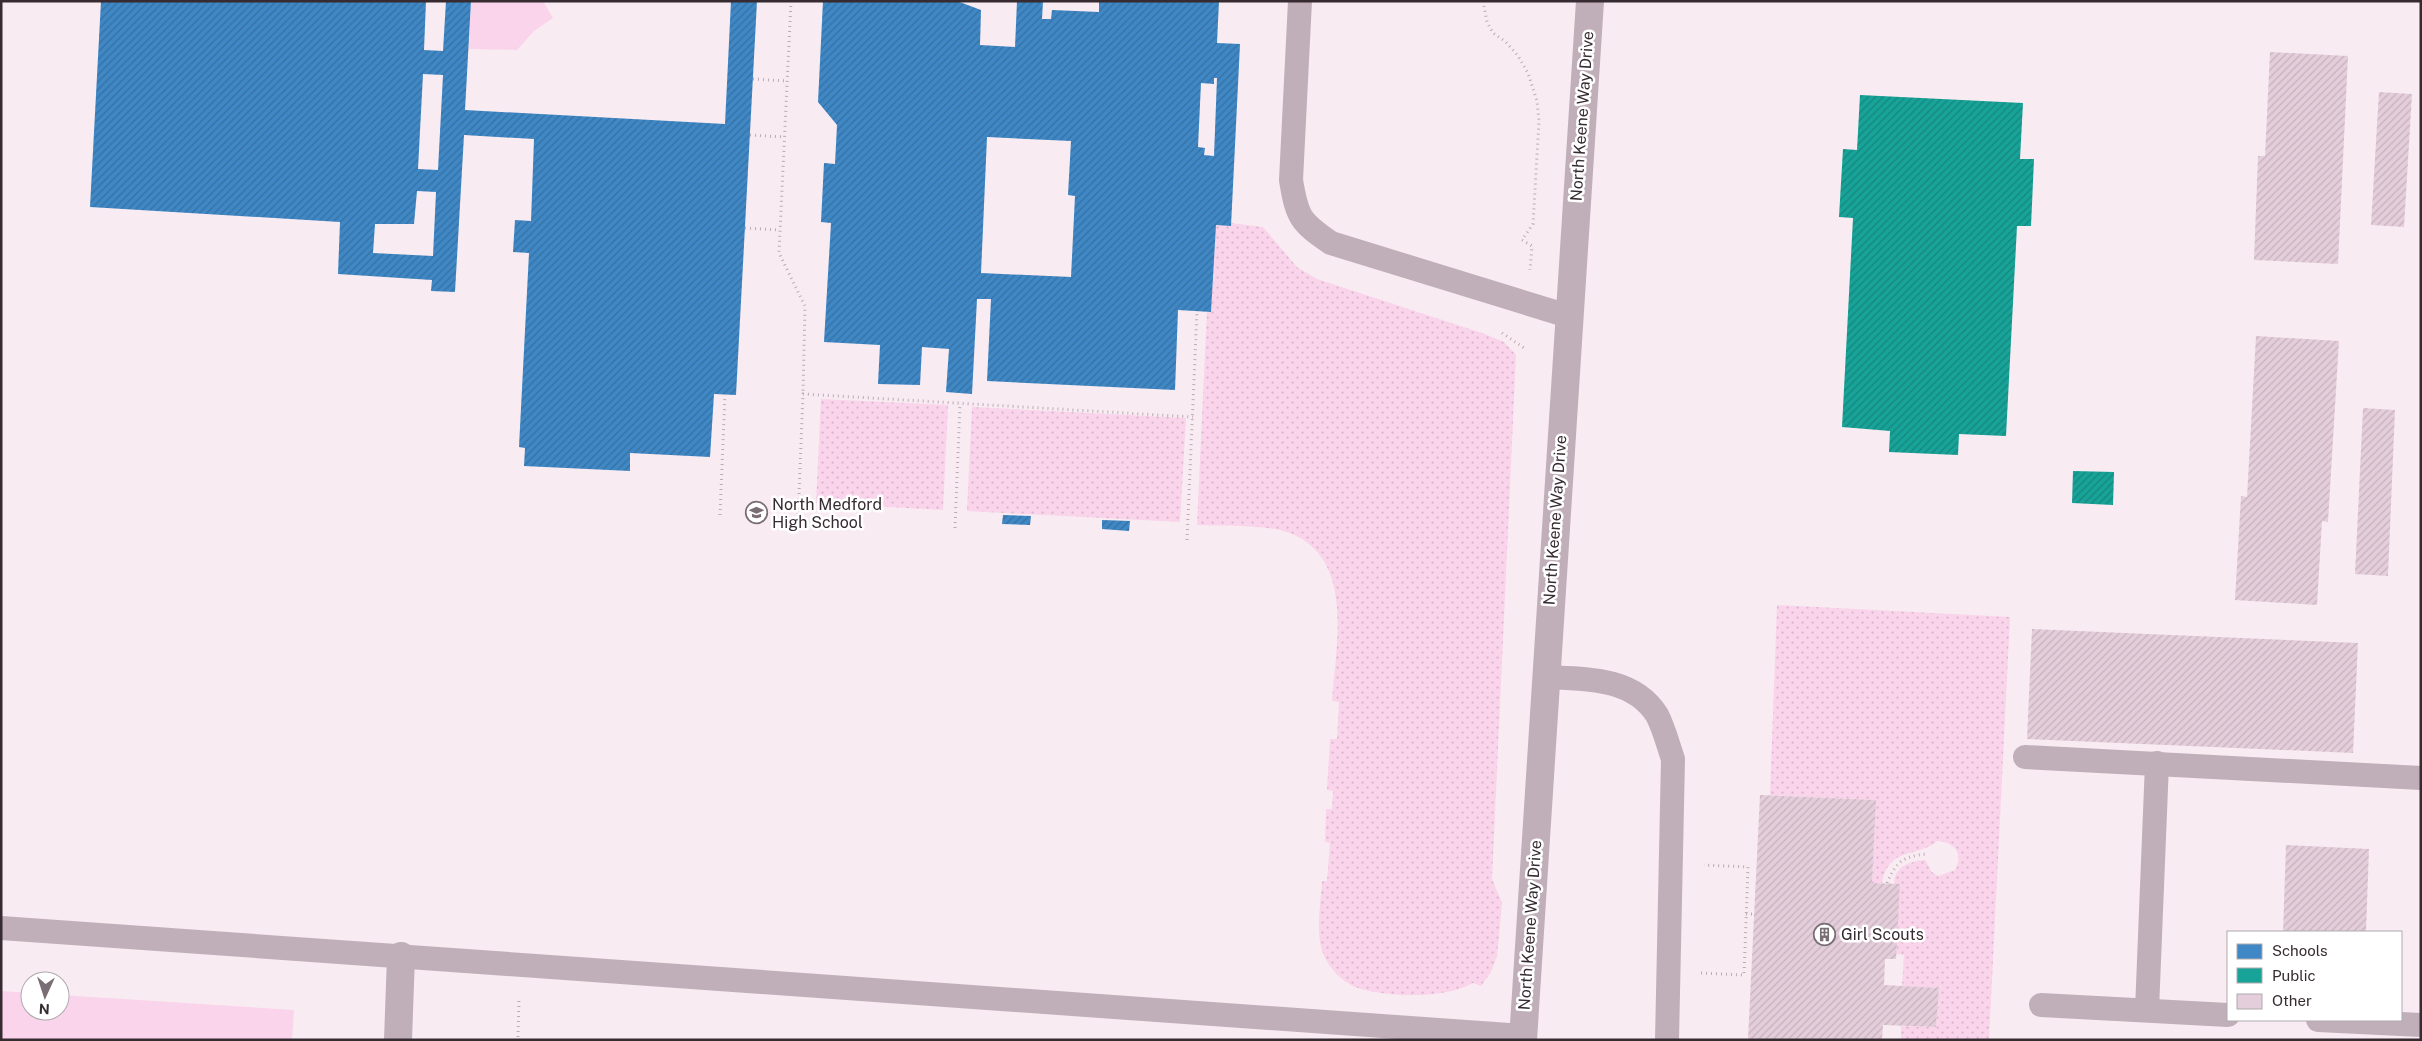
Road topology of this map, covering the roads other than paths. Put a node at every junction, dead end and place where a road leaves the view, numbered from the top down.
1 (1300, 1) edge
2 (1590, 1) edge
3 (1568, 316) junction
4 (1546, 677) junction
5 (2025, 756) dead end
6 (2157, 763) junction
7 (2421, 778) edge
8 (1, 928) edge
9 (401, 956) junction
10 (2041, 1005) dead end
11 (2147, 1010) junction
12 (2227, 1015) edge
13 (2339, 1021) edge
14 (2421, 1025) edge
15 (1523, 1038) edge
16 (398, 1040) edge
17 (1666, 1040) edge

1 - 3 lane
2 - 3 street, North Keene Way Drive
3 - 4 street, North Keene Way Drive
4 - 15 street, North Keene Way Drive
4 - 17 lane
5 - 6 lane
6 - 7 lane
6 - 11 lane
8 - 9 lane
9 - 15 lane
9 - 16 street
10 - 11 lane
11 - 12 lane
13 - 14 lane

